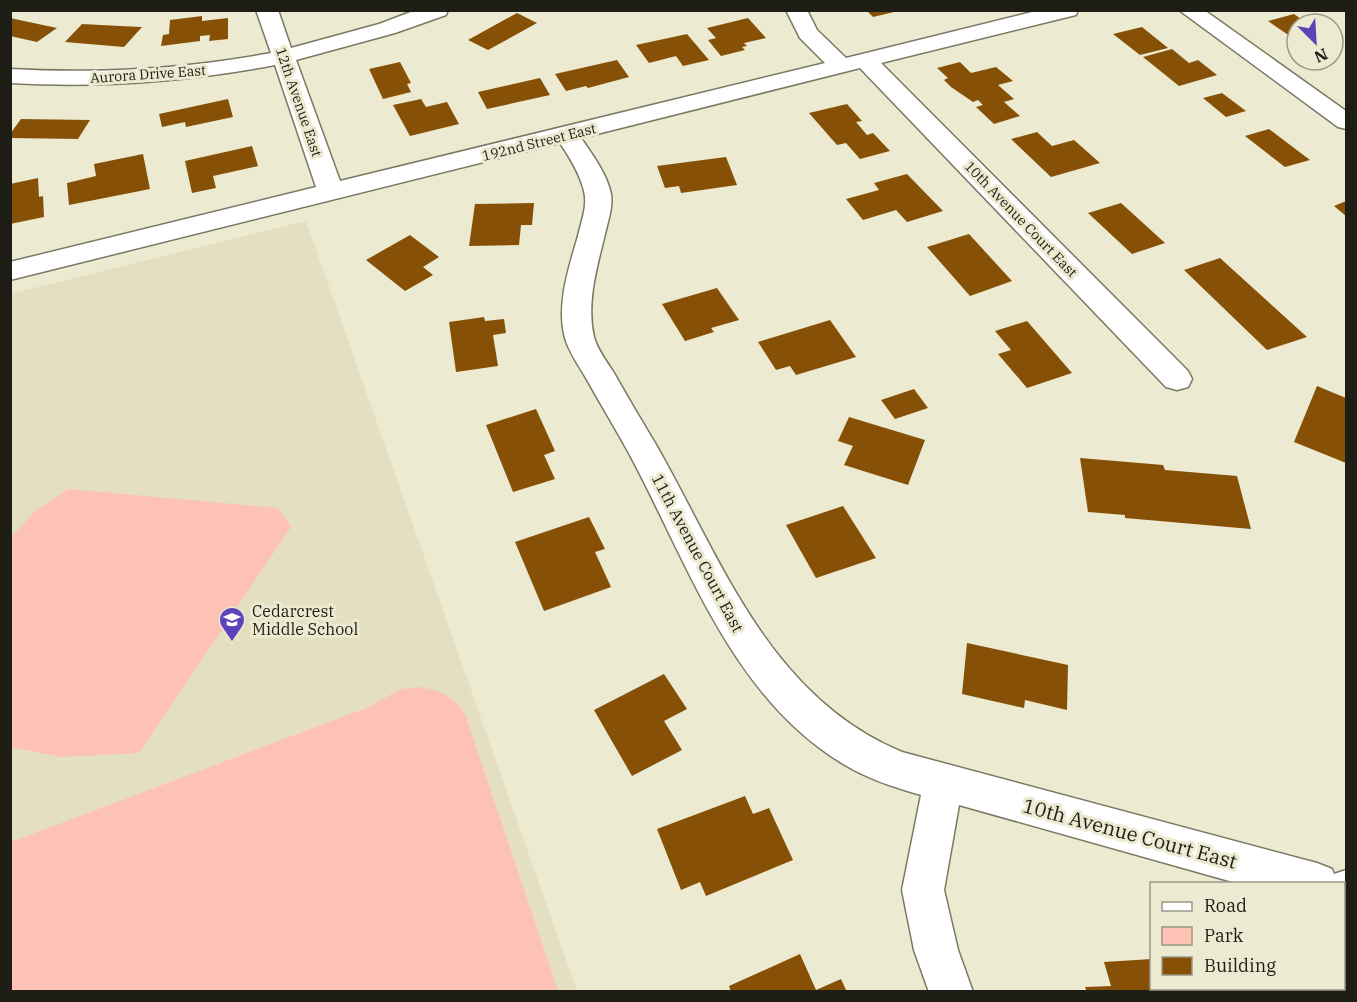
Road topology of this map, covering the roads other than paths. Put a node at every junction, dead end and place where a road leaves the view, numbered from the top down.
1 (267, 10) edge
2 (438, 10) edge
3 (795, 10) edge
4 (1068, 10) edge
5 (1189, 10) edge
6 (284, 58) junction
7 (853, 63) junction
8 (10, 76) edge
9 (1347, 122) edge
10 (567, 135) junction
11 (331, 193) junction
12 (10, 271) edge
13 (1176, 379) dead end
14 (944, 781) junction
15 (1310, 882) edge
16 (951, 992) edge

1 - 6 street, 12th Avenue East
2 - 6 street, Aurora Drive East
3 - 7 street, 10th Avenue Court East
4 - 7 street, 192nd Street East
5 - 9 street
6 - 8 street, Aurora Drive East
6 - 11 street, 12th Avenue East
7 - 10 street, 192nd Street East
7 - 13 street, 10th Avenue Court East
10 - 11 street, 192nd Street East
10 - 14 street, 11th Avenue Court East
11 - 12 street, 192nd Street East
14 - 15 street, 10th Avenue Court East
14 - 16 street

